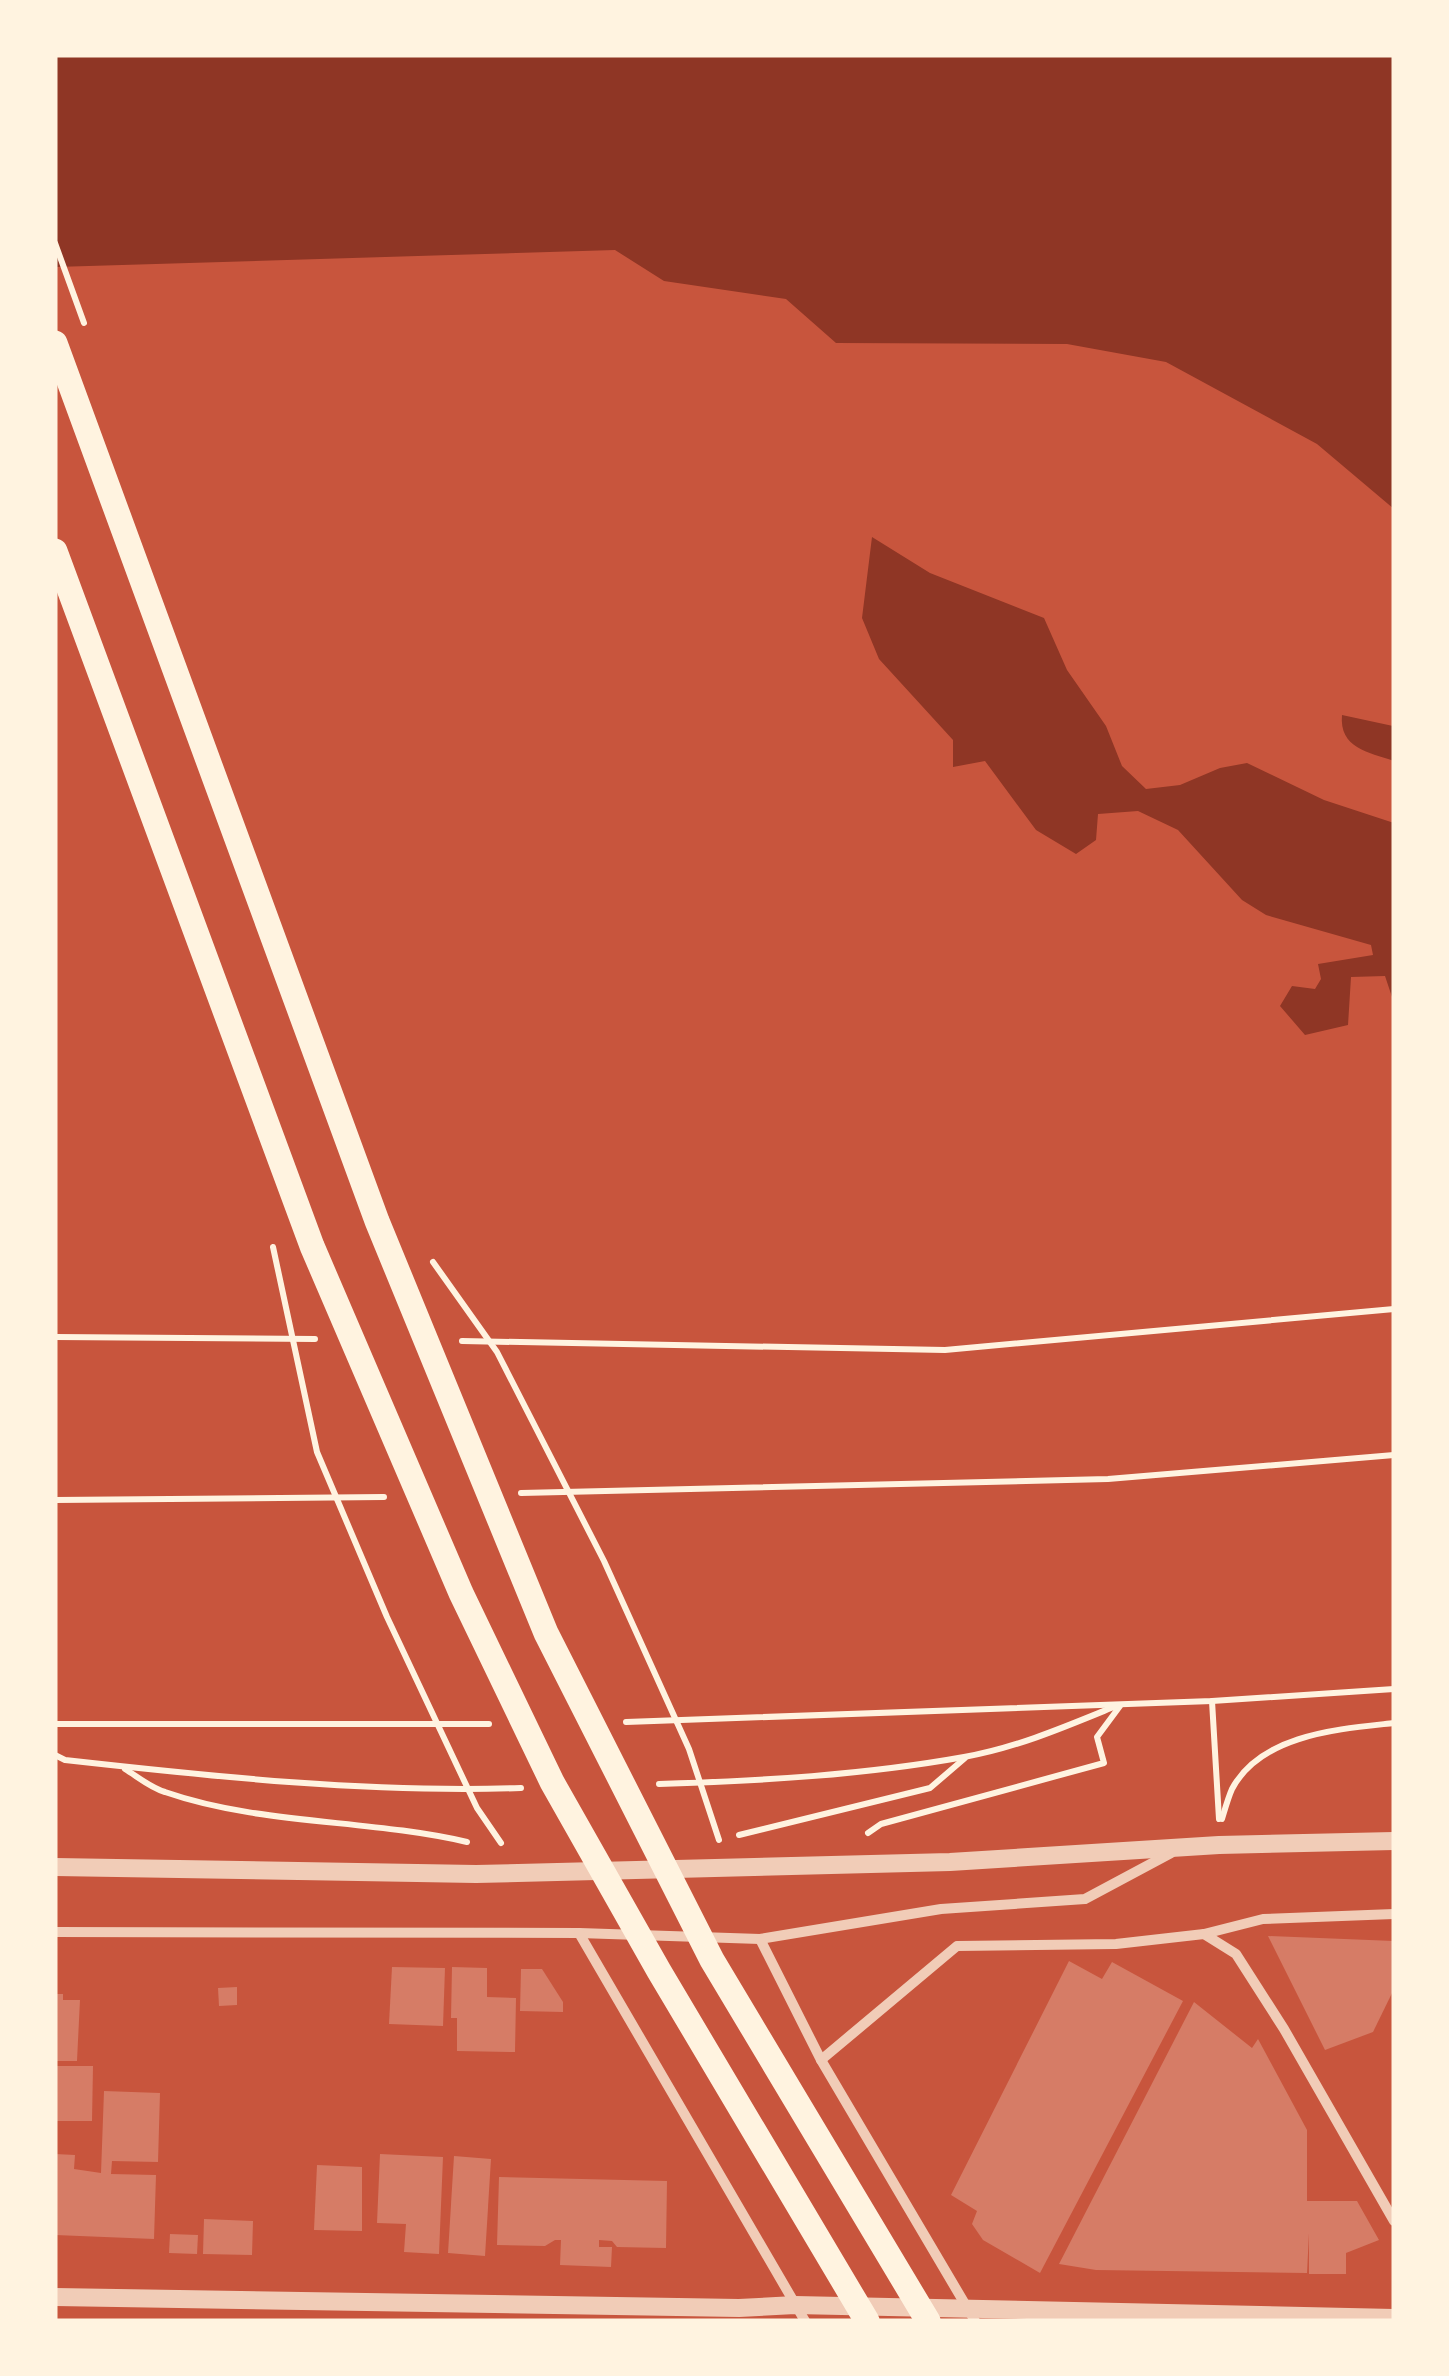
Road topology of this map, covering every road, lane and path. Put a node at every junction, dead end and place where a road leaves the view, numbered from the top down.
1 (55, 243) edge
2 (89, 337) dead end
3 (55, 343) edge
4 (55, 550) edge
5 (430, 1259) dead end
6 (1394, 1309) edge
7 (55, 1337) edge
8 (334, 1339) dead end
9 (452, 1341) dead end
10 (304, 1392) dead end
11 (1394, 1455) edge
12 (502, 1494) dead end
13 (384, 1497) dead end
14 (55, 1500) edge
15 (1394, 1689) edge
16 (1212, 1700) junction
17 (1121, 1704) junction
18 (618, 1722) dead end
19 (1394, 1723) edge
20 (55, 1724) edge
21 (502, 1724) dead end
22 (966, 1757) dead end
23 (120, 1766) dead end
24 (1394, 1841) edge
25 (469, 1842) dead end
26 (706, 1843) dead end
27 (853, 1844) dead end
28 (486, 1846) dead end
29 (1176, 1850) junction
30 (724, 1857) dead end
31 (55, 1868) edge
32 (1394, 1914) edge
33 (55, 1932) edge
34 (578, 1932) junction
35 (1204, 1934) junction
36 (760, 1939) junction
37 (821, 2060) junction
38 (1394, 2221) edge
39 (55, 2297) edge
40 (425, 2312) edge
41 (800, 2313) edge
42 (972, 2316) edge
43 (1394, 2318) edge
44 (867, 2321) edge
45 (928, 2321) edge

1 - 2 path
3 - 45 main road
4 - 44 main road
5 - 30 path
6 - 9 path
7 - 8 path
10 - 28 path
11 - 12 path
13 - 14 path
15 - 16 path
16 - 17 path
16 - 19 path
17 - 18 path
17 - 27 path
20 - 21 path
22 - 26 path
23 - 25 path
24 - 29 street
29 - 31 street
29 - 36 street
32 - 35 street
33 - 34 street
34 - 36 street
34 - 41 street
35 - 37 street
35 - 38 street
36 - 37 street
37 - 42 street
39 - 40 street
40 - 41 street
41 - 42 street
42 - 43 street

